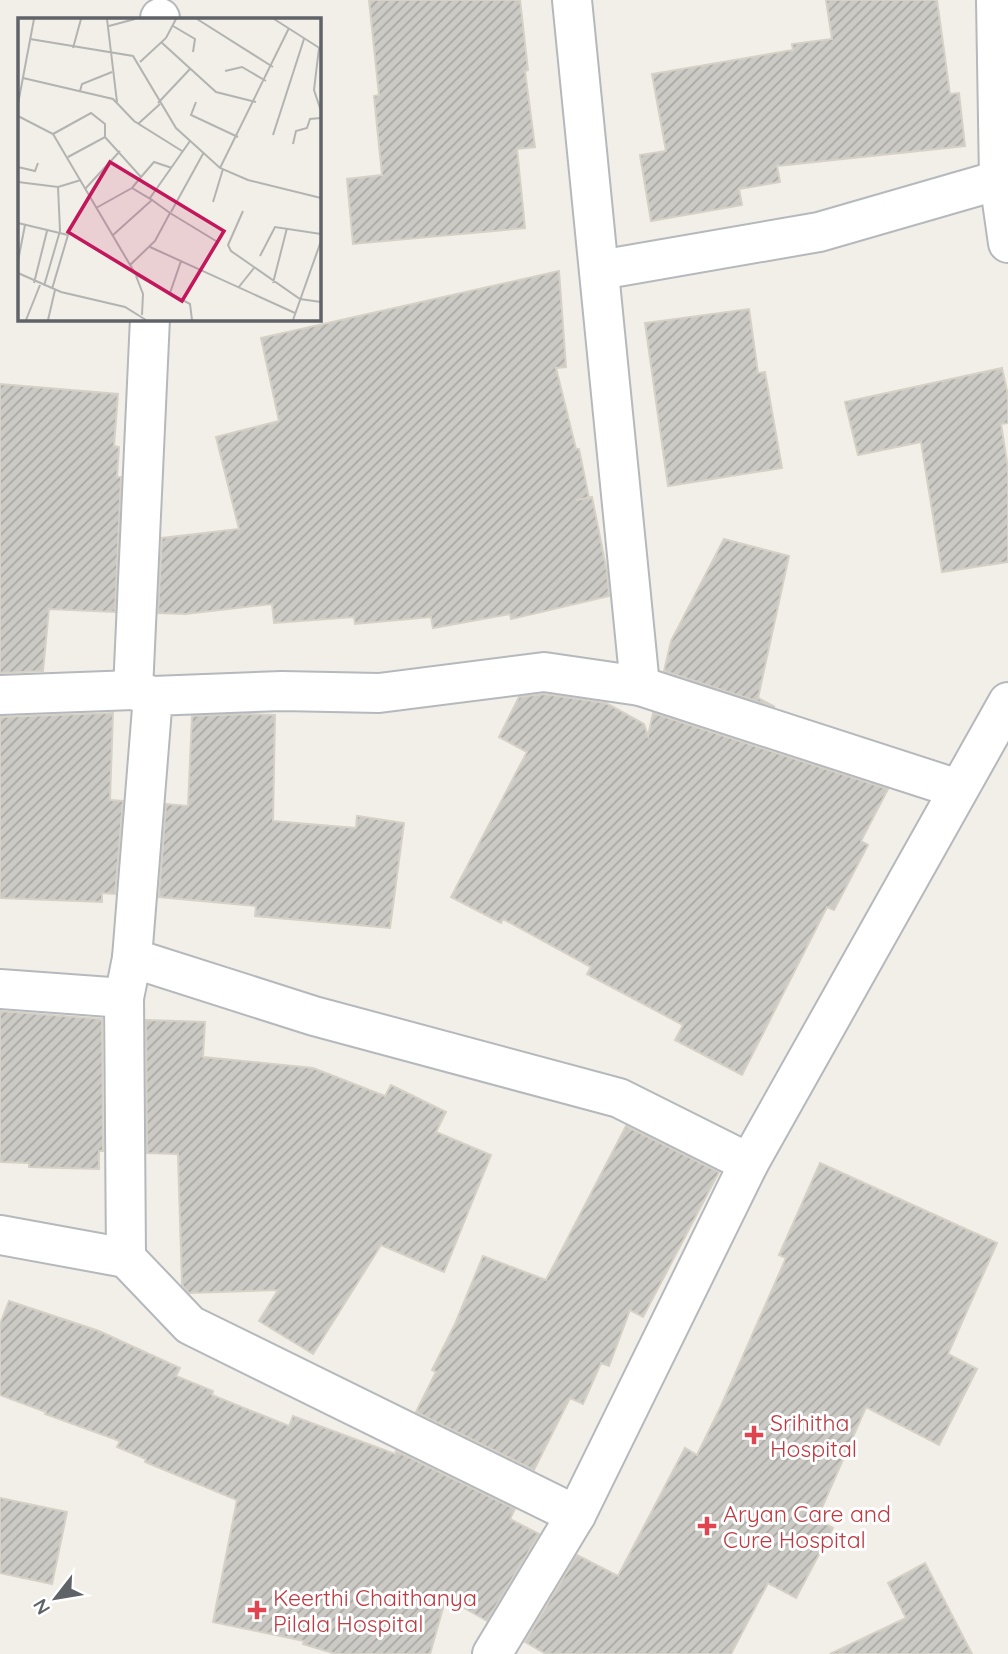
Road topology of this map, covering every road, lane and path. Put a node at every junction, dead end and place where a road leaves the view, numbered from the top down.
1 (572, 0) edge
2 (996, 0) edge
3 (999, 180) junction
4 (1008, 243) edge
5 (600, 270) junction
6 (150, 320) edge
7 (640, 686) junction
8 (143, 693) junction
9 (0, 695) edge
10 (1008, 702) edge
11 (958, 789) junction
12 (132, 958) junction
13 (0, 989) edge
14 (124, 998) junction
15 (749, 1163) junction
16 (0, 1235) edge
17 (126, 1258) junction
18 (576, 1515) junction
19 (492, 1654) edge

1 - 5 street
2 - 3 street
3 - 4 street
3 - 5 street
5 - 7 street
6 - 8 street
7 - 8 street
7 - 11 street
8 - 9 street
8 - 12 street
10 - 11 street
11 - 15 street
12 - 14 street
12 - 15 street
13 - 14 street
14 - 17 street
15 - 18 street
16 - 17 street
17 - 18 street
18 - 19 street

